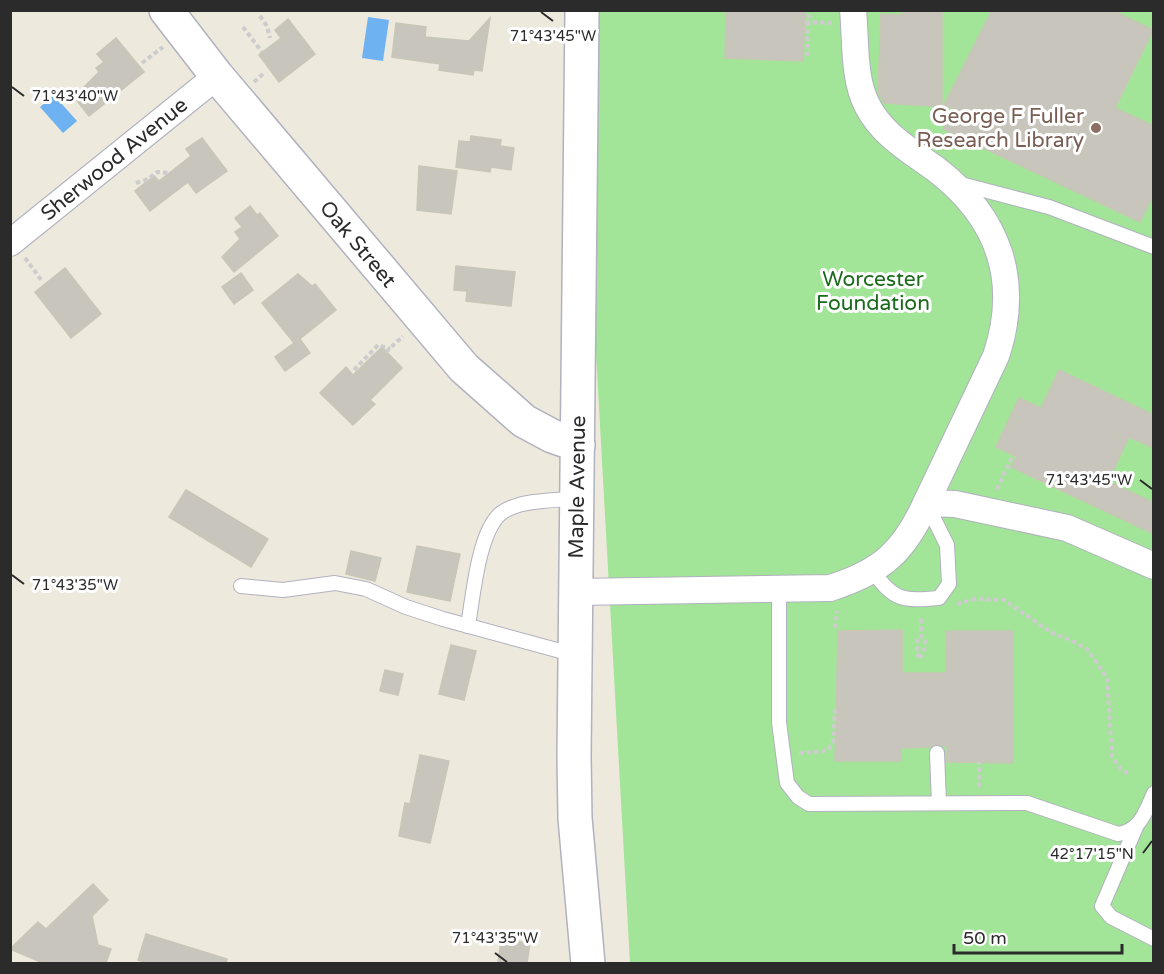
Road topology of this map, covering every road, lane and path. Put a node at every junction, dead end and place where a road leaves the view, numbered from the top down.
1 (166, 10) edge
2 (582, 10) edge
3 (809, 10) edge
4 (853, 10) edge
5 (260, 16) dead end
6 (243, 27) dead end
7 (270, 38) dead end
8 (168, 43) dead end
9 (262, 52) dead end
10 (807, 56) dead end
11 (142, 63) dead end
12 (217, 76) junction
13 (170, 173) dead end
14 (952, 182) junction
15 (136, 183) dead end
16 (1154, 247) edge
17 (16, 249) edge
18 (42, 281) dead end
19 (406, 333) dead end
20 (354, 370) dead end
21 (578, 445) junction
22 (1012, 457) dead end
23 (577, 498) junction
24 (926, 503) junction
25 (986, 512) junction
26 (1153, 568) edge
27 (873, 571) junction
28 (241, 586) dead end
29 (778, 588) junction
30 (576, 592) junction
31 (951, 605) dead end
32 (921, 610) dead end
33 (837, 611) dead end
34 (468, 626) junction
35 (836, 628) dead end
36 (921, 637) junction
37 (575, 654) junction
38 (835, 708) dead end
39 (783, 753) junction
40 (937, 753) dead end
41 (979, 762) dead end
42 (1129, 774) dead end
43 (1154, 793) edge
44 (979, 794) dead end
45 (939, 803) junction
46 (1136, 827) junction
47 (1154, 939) edge
48 (588, 963) edge

1 - 12 main road, Oak Street
2 - 21 main road, Maple Avenue
3 - 10 path
4 - 14 street
5 - 7 path
6 - 9 path
8 - 11 path
12 - 17 street, Sherwood Avenue
12 - 21 main road, Oak Street
13 - 15 path
14 - 16 lane
14 - 24 street
17 - 18 path
19 - 20 path
21 - 23 main road, Maple Avenue
22 - 25 path
23 - 30 main road, Maple Avenue
23 - 34 lane
24 - 25 street
24 - 27 street
24 - 27 lane
25 - 26 street
27 - 29 street
28 - 34 lane
29 - 30 street
29 - 39 lane
30 - 37 main road, Maple Avenue
31 - 42 path
32 - 36 path
33 - 35 path
34 - 37 lane
36 - 36 path
37 - 48 main road, Maple Avenue
38 - 39 path
39 - 45 lane
40 - 45 lane
41 - 44 path
43 - 46 lane
45 - 46 lane
46 - 47 lane

